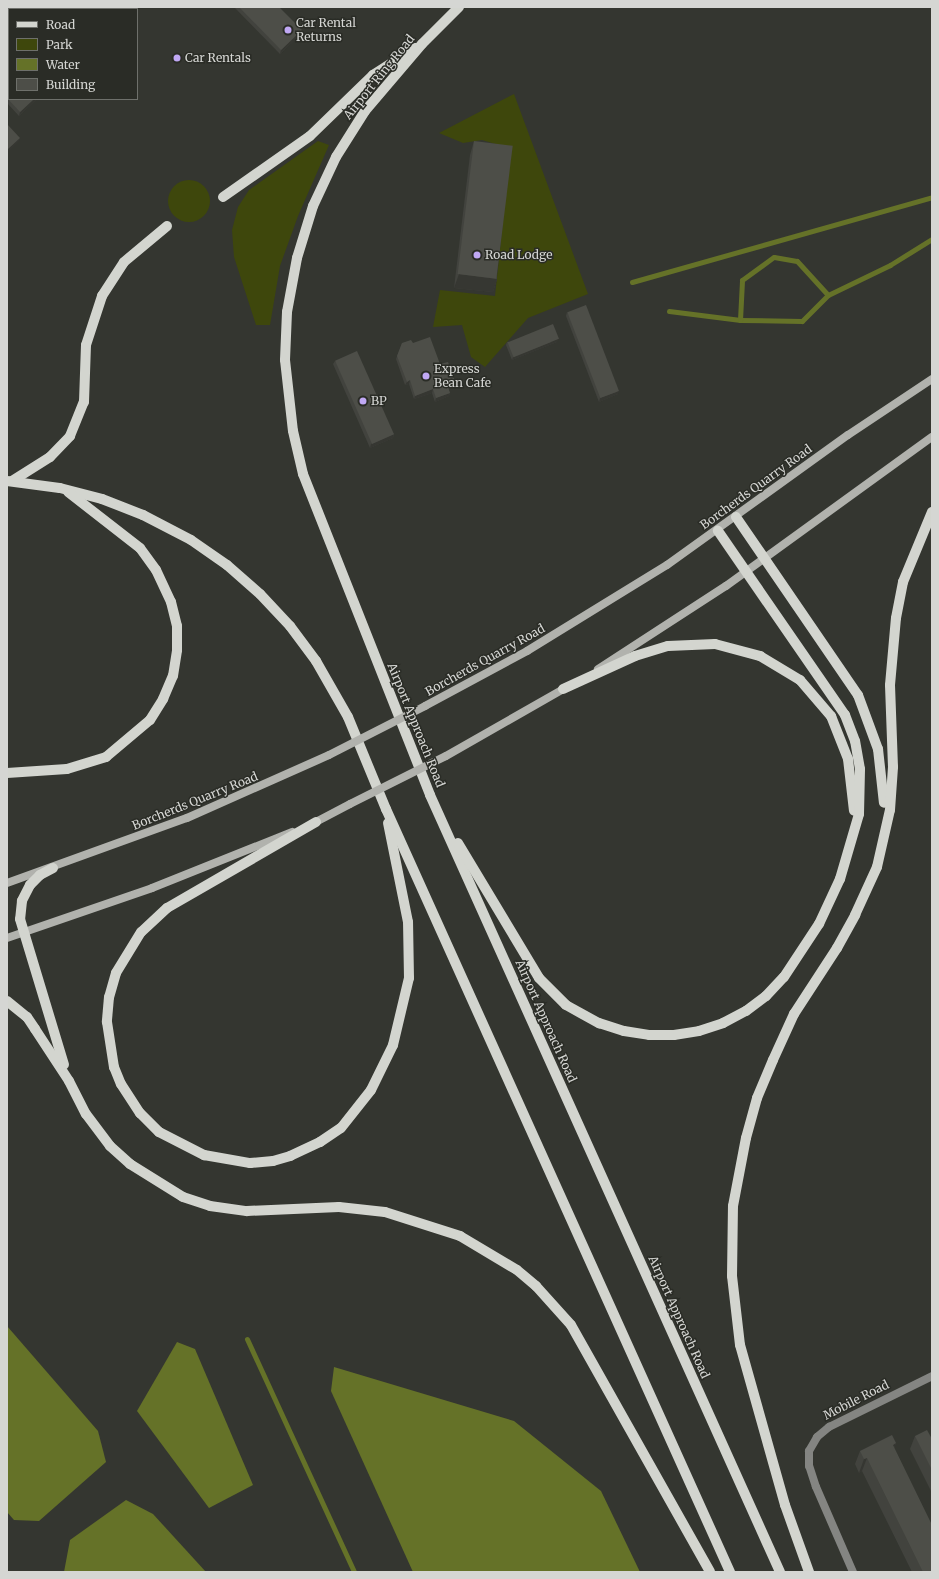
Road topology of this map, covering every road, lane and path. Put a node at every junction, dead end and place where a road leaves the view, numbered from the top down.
1 (459, 7) edge
2 (422, 44) junction
3 (223, 197) dead end
4 (167, 226) dead end
5 (932, 379) edge
6 (932, 437) edge
7 (304, 474) joint
8 (10, 481) edge
9 (66, 490) junction
10 (932, 512) edge
11 (736, 517) junction
12 (718, 531) junction
13 (764, 558) junction
14 (746, 571) junction
15 (563, 690) junction
16 (7, 773) edge
17 (430, 795) junction
18 (386, 809) junction
19 (316, 822) junction
20 (884, 828) junction
21 (846, 863) junction
22 (53, 868) junction
23 (7, 883) edge
24 (23, 933) junction
25 (7, 938) edge
26 (7, 1001) edge
27 (69, 1081) junction
28 (932, 1376) edge
29 (710, 1572) edge
30 (730, 1572) edge
31 (780, 1572) edge
32 (809, 1572) edge
33 (853, 1572) edge

1 - 2 main road, Airport Ring Road
2 - 3 main road
2 - 7 main road, Airport Ring Road
4 - 8 main road
5 - 11 main road, Borcherds Quarry Road
6 - 13 main road
7 - 17 main road, Airport Approach Road
8 - 9 main road
9 - 16 main road
9 - 18 main road
10 - 20 main road
11 - 12 main road, Borcherds Quarry Road
11 - 13 main road
12 - 14 main road
12 - 22 main road, Borcherds Quarry Road, bridge
13 - 14 main road
13 - 20 main road
14 - 15 main road
14 - 21 main road
15 - 19 main road, bridge
15 - 21 main road
17 - 21 main road
17 - 31 main road, Airport Approach Road
18 - 19 main road
18 - 30 main road
19 - 24 main road
20 - 32 main road
22 - 23 main road, Borcherds Quarry Road
22 - 24 main road
24 - 25 main road
24 - 27 main road
26 - 27 main road
27 - 29 main road
28 - 33 street, Mobile Road

